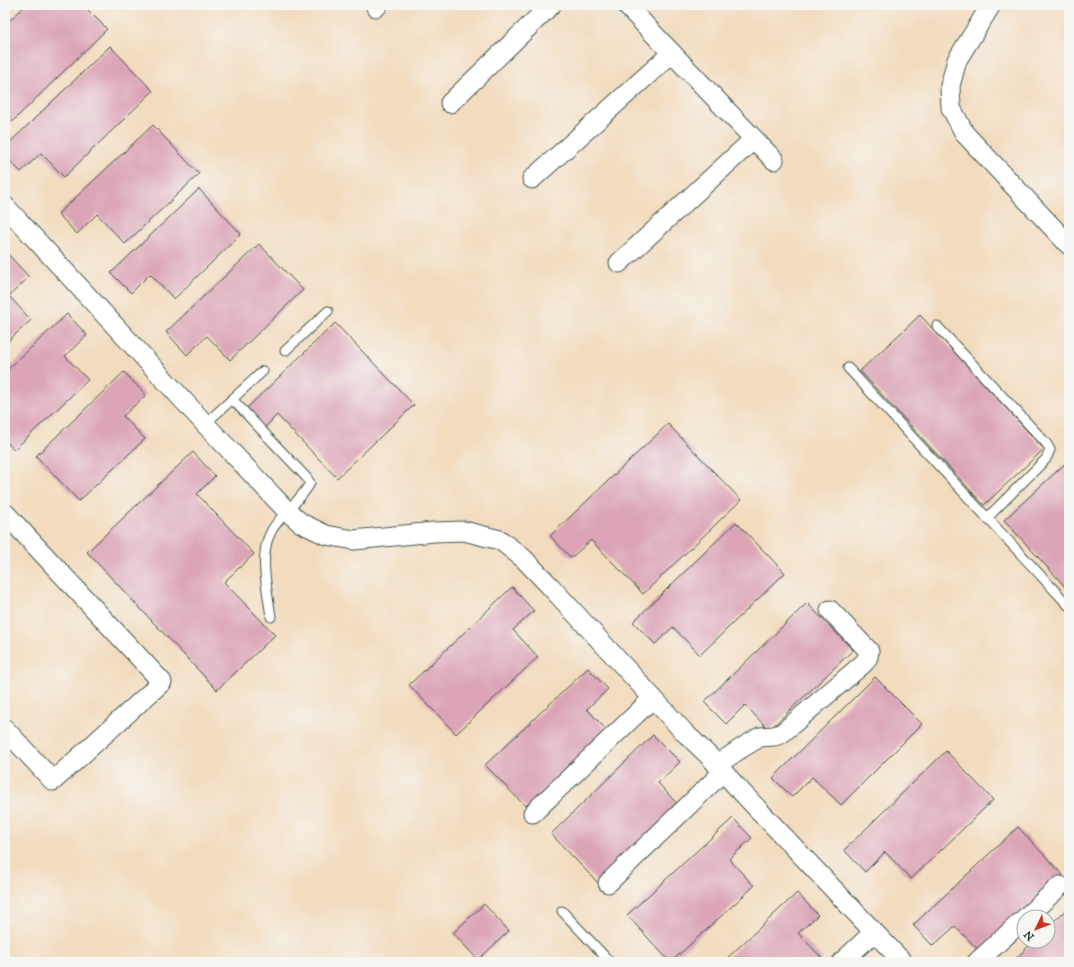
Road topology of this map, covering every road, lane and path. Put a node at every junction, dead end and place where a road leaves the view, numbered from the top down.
1 (551, 5) edge
2 (626, 5) edge
3 (990, 5) edge
4 (672, 53) junction
5 (450, 103) dead end
6 (754, 139) junction
7 (774, 160) dead end
8 (532, 179) dead end
9 (5, 206) edge
10 (1069, 245) edge
11 (619, 263) dead end
12 (328, 311) dead end
13 (937, 326) dead end
14 (285, 351) dead end
15 (848, 368) dead end
16 (263, 371) dead end
17 (232, 399) junction
18 (205, 424) junction
19 (287, 511) junction
20 (5, 513) edge
21 (987, 518) junction
22 (1069, 606) edge
23 (830, 610) dead end
24 (271, 618) dead end
25 (653, 698) junction
26 (5, 730) edge
27 (720, 768) junction
28 (533, 813) dead end
29 (608, 883) dead end
30 (1060, 886) dead end
31 (1035, 909) edge
32 (562, 911) dead end
33 (1016, 926) edge
34 (874, 932) junction
35 (610, 962) edge
36 (842, 962) edge
37 (903, 962) edge
38 (977, 962) edge

1 - 5 street
2 - 4 street
3 - 10 street
4 - 6 street
4 - 8 street
6 - 7 street
6 - 11 street
9 - 18 street
12 - 14 lane
13 - 21 lane
15 - 21 lane
16 - 17 lane
17 - 18 lane
17 - 19 lane
18 - 19 street
19 - 24 lane
19 - 25 street
20 - 26 street
21 - 22 lane
23 - 27 street
25 - 27 street
25 - 28 street
27 - 29 street
27 - 34 street
30 - 31 street
32 - 35 lane
33 - 38 street
34 - 36 street
34 - 37 street

